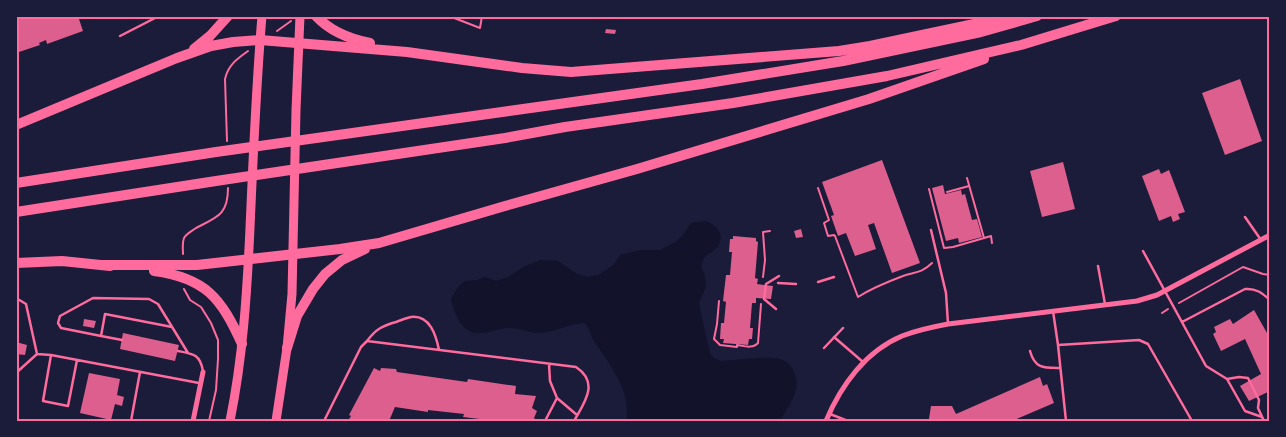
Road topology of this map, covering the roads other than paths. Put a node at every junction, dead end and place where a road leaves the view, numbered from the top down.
1 (159, 16) edge
2 (228, 16) edge
3 (262, 16) edge
4 (299, 16) edge
5 (316, 16) edge
6 (1012, 16) edge
7 (1037, 16) edge
8 (1116, 16) edge
9 (1057, 34) junction
10 (120, 36) dead end
11 (257, 43) junction
12 (300, 43) junction
13 (408, 52) junction
14 (187, 54) junction
15 (16, 125) edge
16 (16, 183) edge
17 (16, 212) edge
18 (1245, 217) dead end
19 (931, 230) dead end
20 (1270, 235) edge
21 (1260, 240) junction
22 (379, 243) junction
23 (1143, 251) dead end
24 (293, 254) junction
25 (248, 259) junction
26 (16, 262) edge
27 (103, 265) junction
28 (1098, 266) dead end
29 (779, 276) dead end
30 (834, 277) dead end
31 (818, 282) dead end
32 (778, 283) dead end
33 (796, 284) dead end
34 (1165, 290) junction
35 (16, 298) edge
36 (1270, 300) edge
37 (1105, 305) junction
38 (776, 309) dead end
39 (1053, 311) junction
40 (1182, 322) junction
41 (948, 324) junction
42 (172, 327) junction
43 (843, 328) dead end
44 (101, 336) junction
45 (834, 337) junction
46 (122, 340) dead end
47 (367, 340) junction
48 (242, 344) junction
49 (1058, 345) junction
50 (288, 348) junction
51 (824, 348) dead end
52 (439, 350) junction
53 (178, 351) dead end
54 (1030, 351) dead end
55 (188, 353) junction
56 (37, 354) junction
57 (52, 355) junction
58 (78, 360) junction
59 (864, 363) junction
60 (549, 364) junction
61 (1060, 368) junction
62 (140, 372) junction
63 (203, 372) joint
64 (16, 373) edge
65 (1228, 379) junction
66 (201, 384) junction
67 (557, 398) junction
68 (829, 413) junction
69 (577, 415) junction
70 (1262, 416) junction
71 (131, 421) edge
72 (193, 421) edge
73 (230, 421) edge
74 (276, 421) edge
75 (324, 421) edge
76 (545, 421) edge
77 (574, 421) edge
78 (826, 421) edge
79 (848, 421) edge
80 (1066, 421) edge
81 (1192, 421) edge
82 (1264, 421) edge

1 - 10 lane
2 - 14 highway
3 - 11 main road
4 - 12 main road
5 - 13 highway
6 - 13 highway
7 - 16 highway
8 - 9 highway
9 - 17 highway
9 - 22 highway
11 - 12 highway
11 - 14 highway
11 - 25 main road
12 - 13 highway
12 - 24 main road
14 - 15 highway
18 - 21 lane
19 - 41 lane
20 - 21 street
21 - 34 street
22 - 24 highway
22 - 50 highway
23 - 34 lane
24 - 25 highway
24 - 50 main road
25 - 27 highway
25 - 48 main road
26 - 27 highway
27 - 48 highway
28 - 37 lane
29 - 38 lane
30 - 31 lane
32 - 33 lane
34 - 37 street
34 - 40 lane
35 - 56 lane
36 - 40 lane
37 - 39 street
39 - 41 street
39 - 49 lane
40 - 65 lane
41 - 59 street
42 - 44 lane
42 - 44 lane
42 - 55 lane
43 - 45 lane
44 - 46 lane
45 - 51 lane
45 - 59 lane
47 - 52 lane
47 - 52 lane
47 - 75 lane
48 - 73 main road
49 - 61 lane
49 - 81 lane
50 - 74 main road
52 - 60 lane
53 - 55 lane
54 - 61 lane
55 - 63 lane
56 - 57 lane
56 - 64 lane
57 - 58 lane
57 - 58 lane
58 - 62 lane
59 - 68 street
60 - 67 lane
60 - 69 lane
61 - 80 lane
62 - 66 lane
62 - 71 lane
63 - 66 street
65 - 70 lane
65 - 70 lane
66 - 72 street
67 - 69 lane
67 - 76 lane
68 - 78 street
68 - 79 lane
69 - 77 lane
70 - 82 lane

